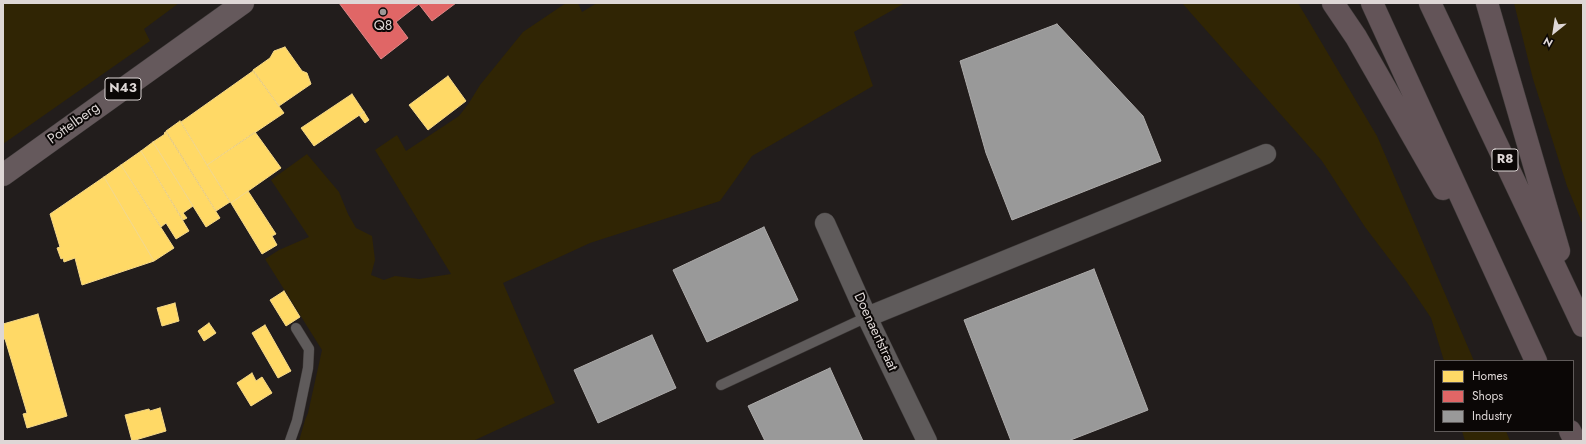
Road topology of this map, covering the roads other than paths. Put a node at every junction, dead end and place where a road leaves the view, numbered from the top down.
1 (243, 3) edge
2 (1333, 3) edge
3 (1372, 3) edge
4 (1430, 3) edge
5 (1487, 3) edge
6 (1266, 154) dead end
7 (3, 175) edge
8 (825, 223) dead end
9 (1510, 307) junction
10 (867, 317) junction
11 (1581, 321) edge
12 (296, 328) dead end
13 (1536, 360) edge
14 (721, 385) dead end
15 (290, 441) edge
16 (927, 441) edge

1 - 7 main road, Pottelberg / N43
2 - 9 highway
3 - 9 highway
4 - 11 highway, R8
5 - 11 highway
6 - 10 street
8 - 10 street, Doenaertstraat
9 - 13 highway
10 - 14 lane
10 - 16 street, Doenaertstraat
12 - 15 lane

